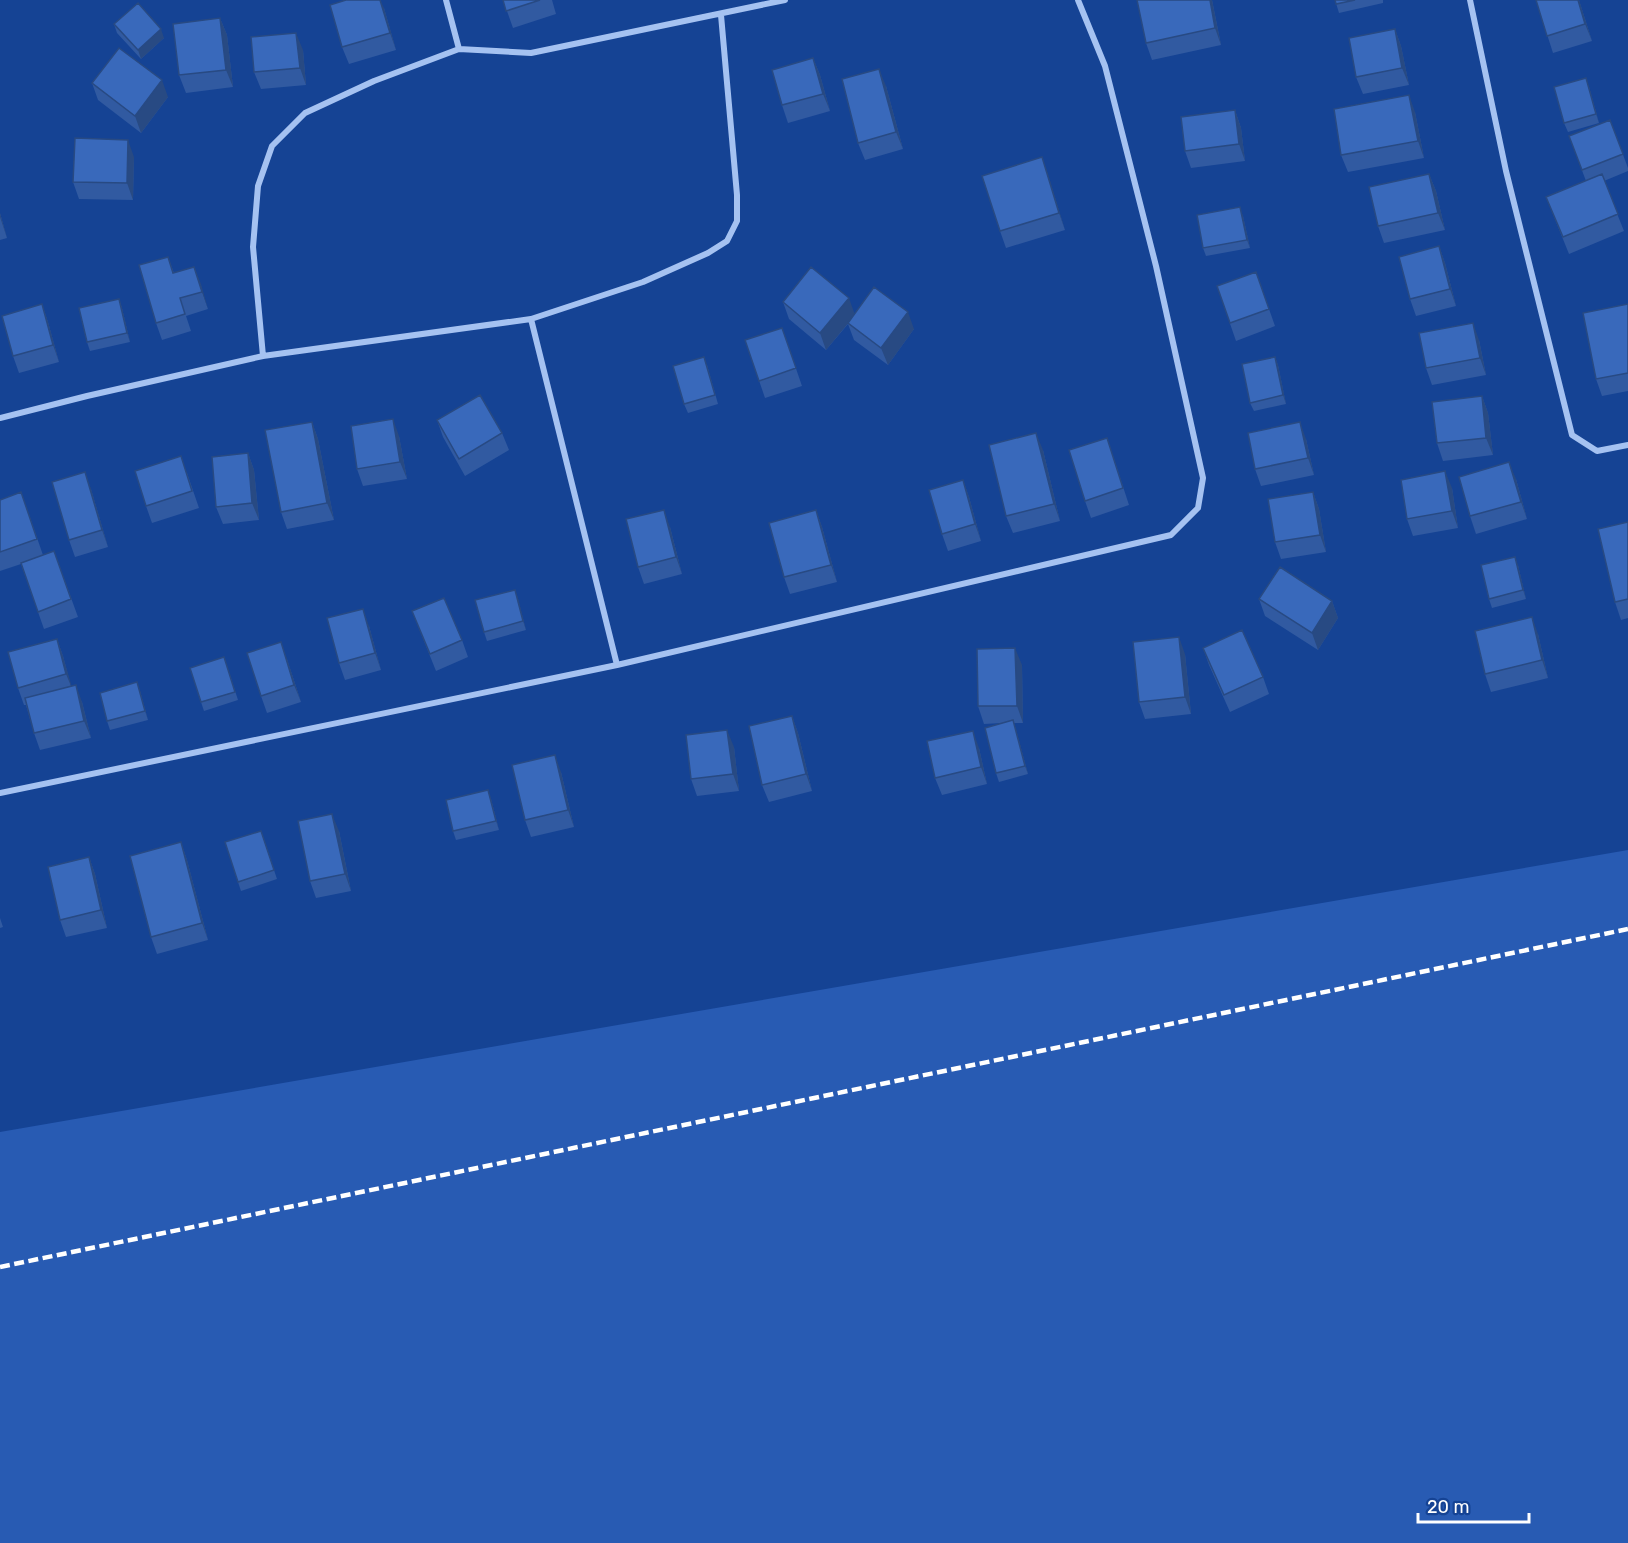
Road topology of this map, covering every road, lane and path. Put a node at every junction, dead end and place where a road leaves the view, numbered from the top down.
1 (446, 0) edge
2 (785, 0) edge
3 (1078, 0) edge
4 (1470, 0) edge
5 (721, 15) junction
6 (459, 49) junction
7 (531, 319) junction
8 (263, 356) junction
9 (0, 418) edge
10 (1628, 446) edge
11 (617, 665) junction
12 (0, 793) edge

1 - 6 street
2 - 5 street
3 - 11 street
4 - 10 street
5 - 6 street
5 - 7 street
6 - 8 street
7 - 8 street
7 - 11 street
8 - 9 street
11 - 12 street

